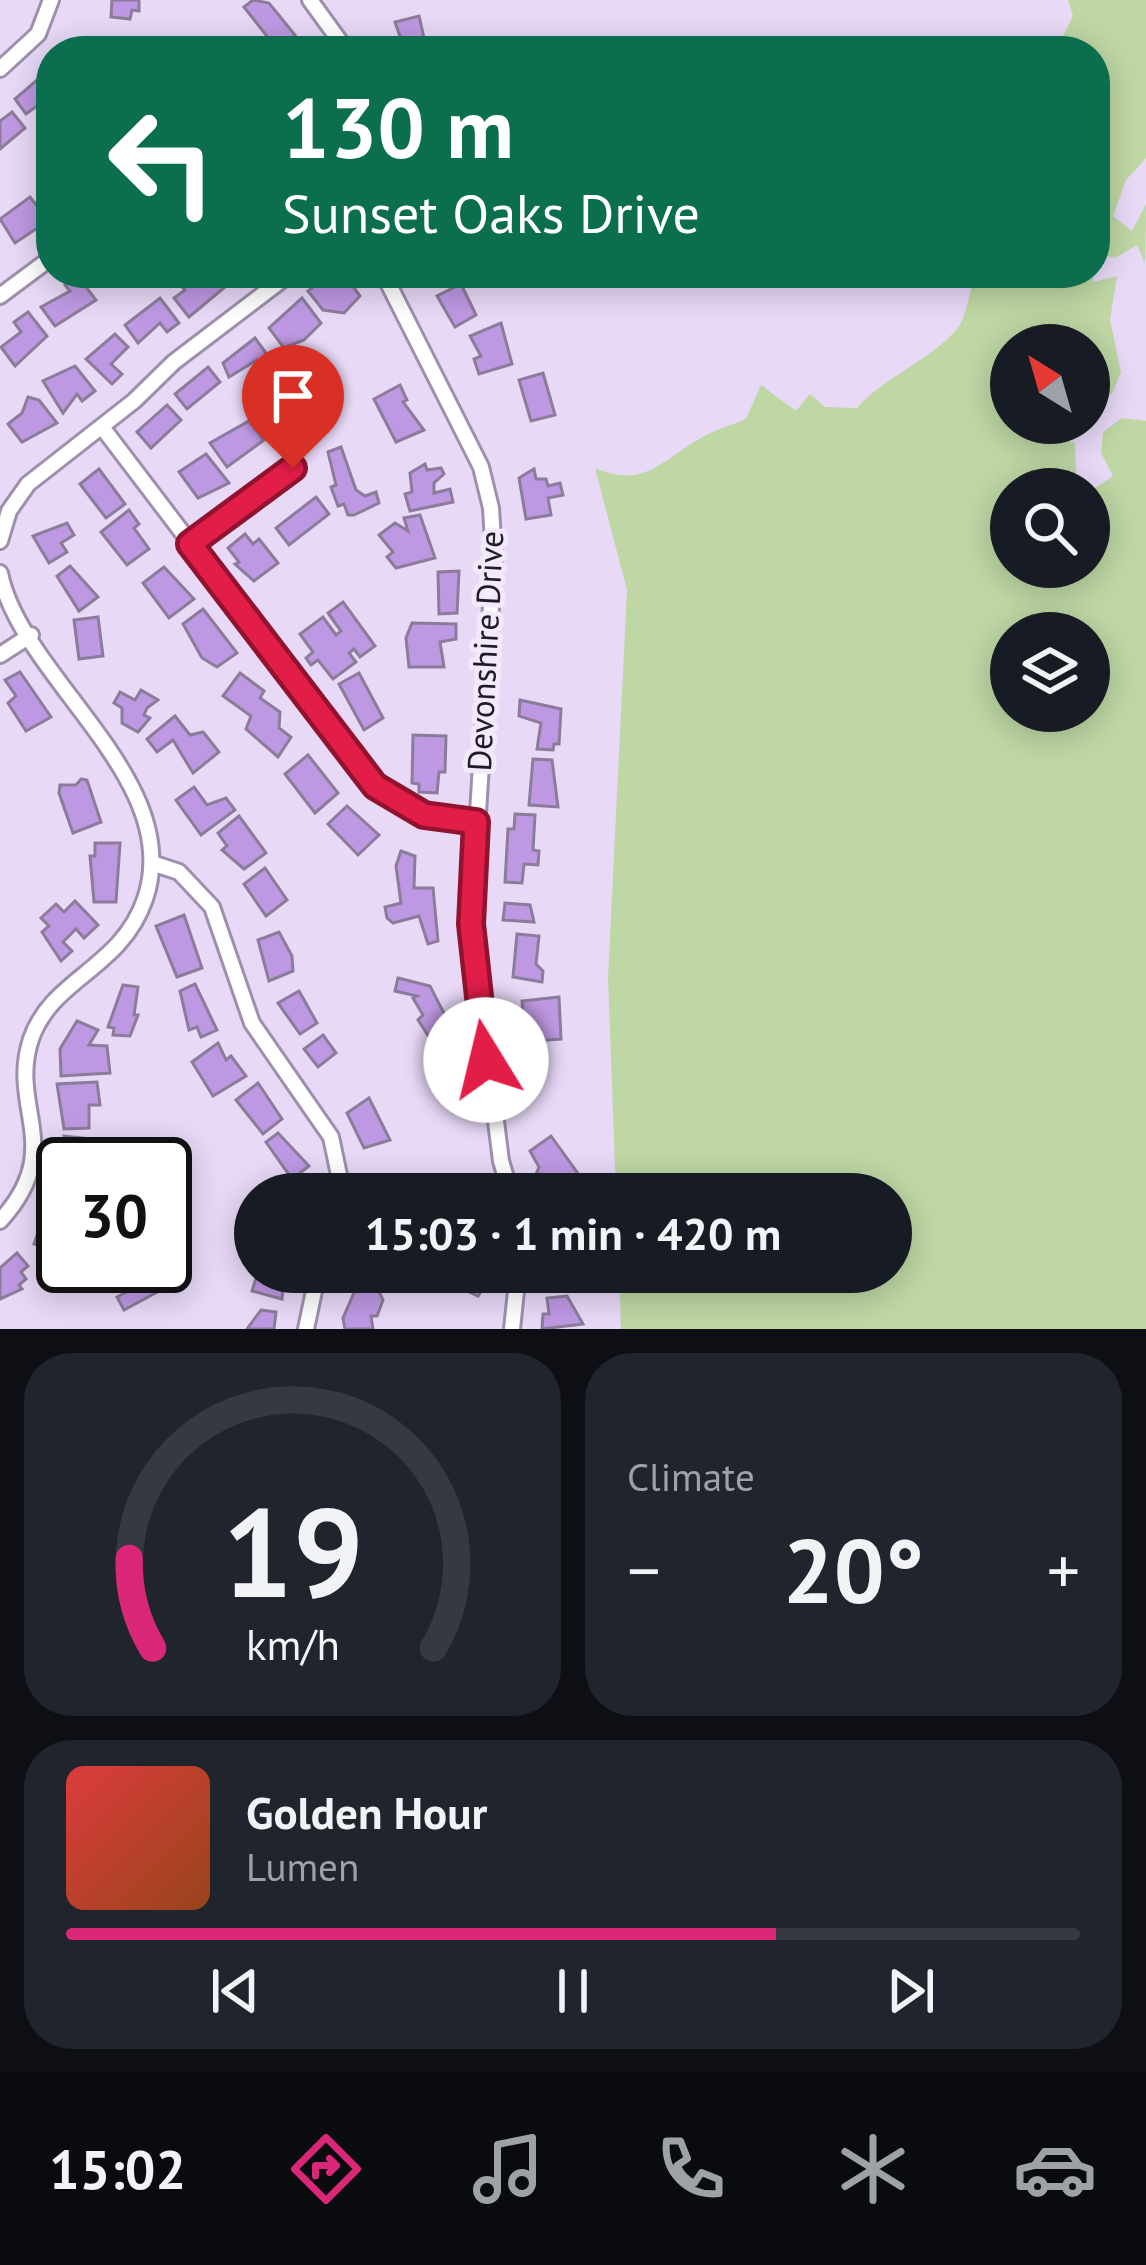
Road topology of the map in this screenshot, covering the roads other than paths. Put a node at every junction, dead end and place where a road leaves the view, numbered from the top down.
1 (51, 0) edge
2 (310, 0) edge
3 (336, 36) edge
4 (0, 69) edge
5 (36, 269) edge
6 (271, 288) edge
7 (391, 288) edge
8 (0, 296) edge
9 (102, 427) junction
10 (293, 468) dead end
11 (0, 541) edge
12 (190, 544) junction
13 (0, 573) edge
14 (31, 635) junction
15 (0, 655) edge
16 (476, 822) junction
17 (152, 863) junction
18 (339, 1173) edge
19 (505, 1173) edge
20 (0, 1221) edge
21 (314, 1293) edge
22 (516, 1293) edge
23 (306, 1329) edge
24 (512, 1329) edge

1 - 4 street
2 - 3 street
5 - 8 street
6 - 9 street
7 - 16 street, Devonshire Drive
9 - 11 street
9 - 12 street
10 - 12 street
12 - 16 street
13 - 14 street
14 - 15 street
14 - 17 street
16 - 19 street, Devonshire Drive
17 - 18 street
17 - 20 street
21 - 23 street
22 - 24 street

